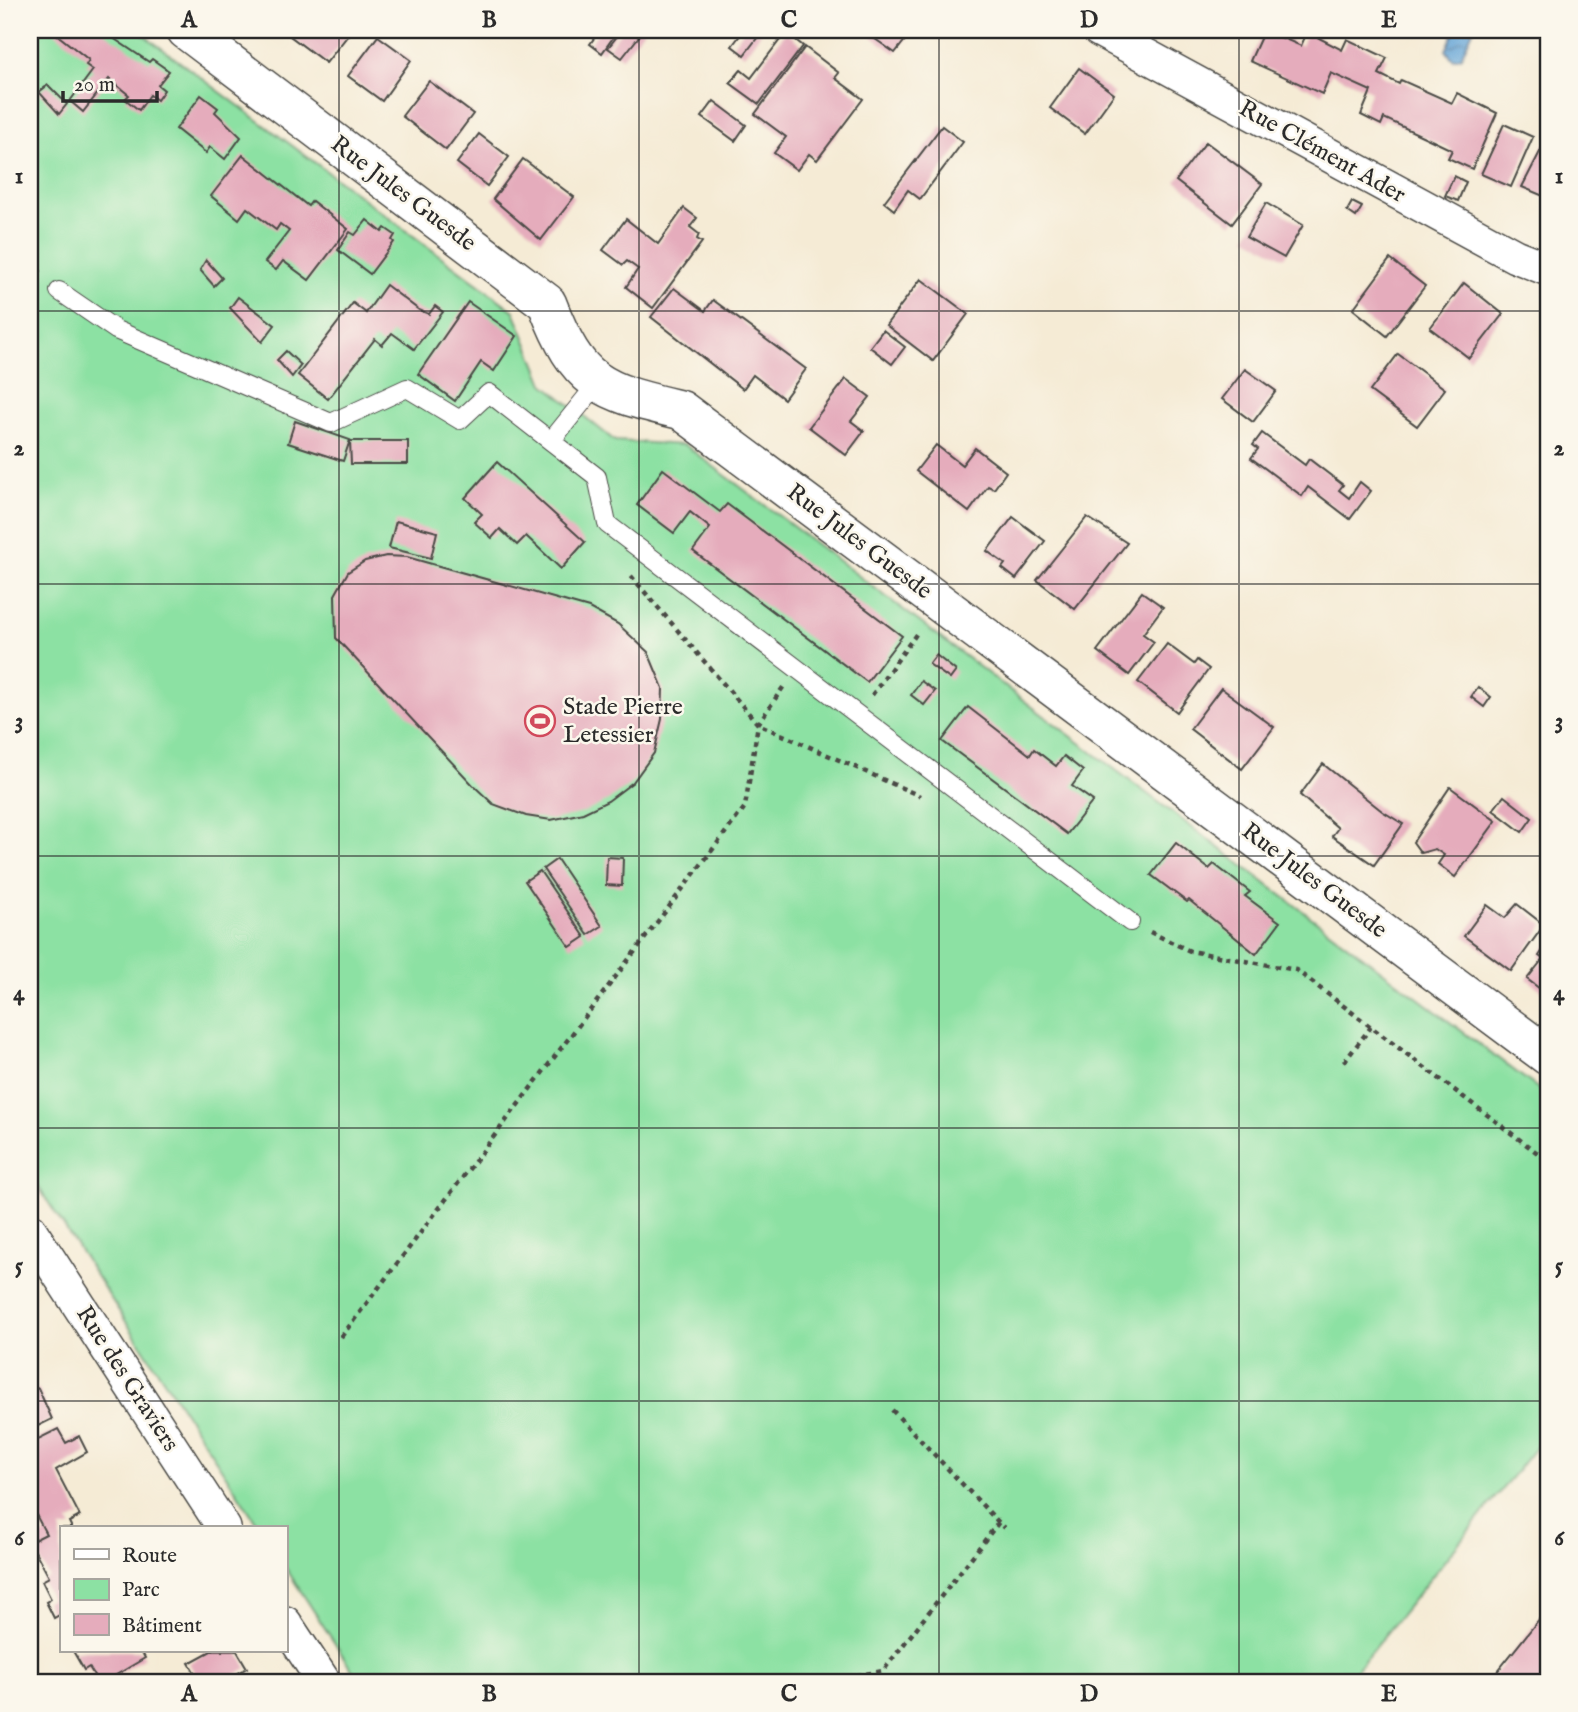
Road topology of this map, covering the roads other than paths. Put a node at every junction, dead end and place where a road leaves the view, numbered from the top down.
1 (186, 30) edge
2 (1098, 30) edge
3 (1548, 269) edge
4 (59, 291) dead end
5 (597, 384) junction
6 (551, 441) junction
7 (1130, 922) road end
8 (1548, 1056) edge
9 (30, 1230) edge
10 (223, 1526) edge
11 (287, 1626) edge
12 (324, 1682) edge

1 - 5 street, Rue Jules Guesde
2 - 3 street, Rue Clément Ader
4 - 6 lane
5 - 6 lane
5 - 8 street, Rue Jules Guesde
6 - 7 lane
9 - 10 street, Rue des Graviers
11 - 12 street

